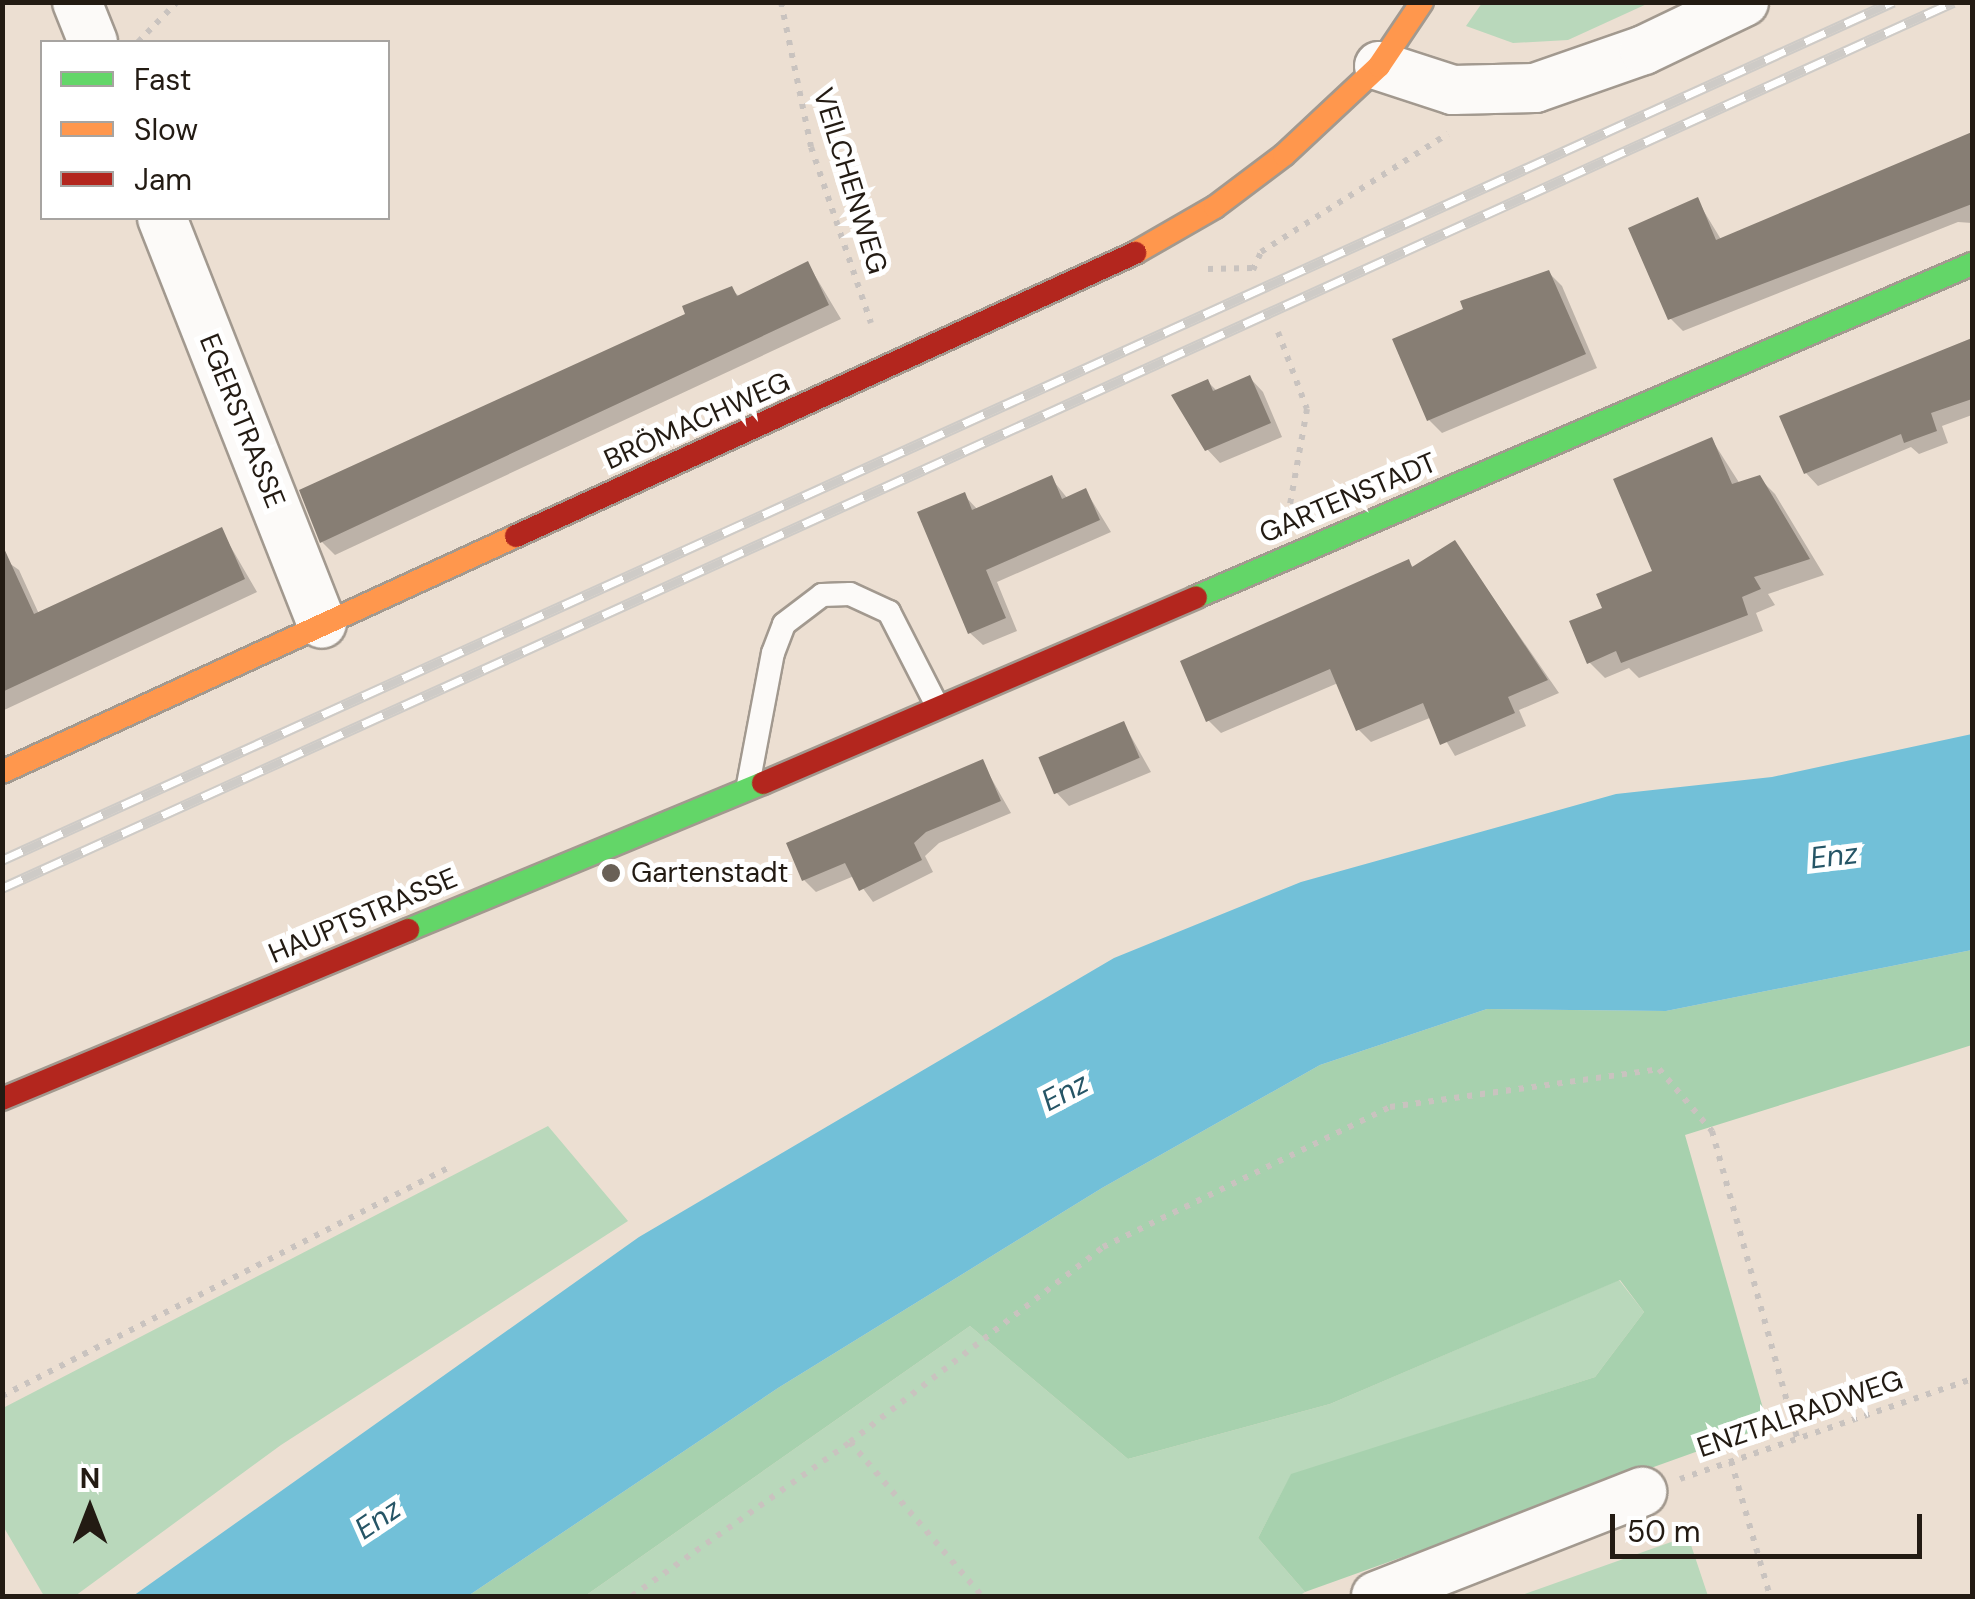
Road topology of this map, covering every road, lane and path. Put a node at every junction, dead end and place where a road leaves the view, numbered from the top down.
1 (77, 2) edge
2 (176, 2) edge
3 (781, 2) edge
4 (1422, 2) edge
5 (1744, 2) edge
6 (91, 40) edge
7 (140, 40) edge
8 (1379, 66) junction
9 (1483, 92) junction
10 (163, 220) edge
11 (1972, 264) edge
12 (1216, 269) dead end
13 (1278, 332) dead end
14 (886, 369) junction
15 (1294, 554) junction
16 (322, 624) junction
17 (937, 706) junction
18 (2, 772) edge
19 (748, 790) junction
20 (2, 1100) edge
21 (448, 1168) dead end
22 (1972, 1379) edge
23 (2, 1396) edge
24 (1797, 1438) junction
25 (850, 1442) junction
26 (1732, 1461) junction
27 (1642, 1492) joint
28 (632, 1596) edge
29 (982, 1596) edge
30 (1376, 1596) edge
31 (1770, 1596) edge

1 - 6 street
2 - 7 path
3 - 14 path, VEILCHENWEG
4 - 8 street, BRÖMACHWEG
5 - 9 street
8 - 9 street
8 - 14 street, BRÖMACHWEG
9 - 12 path
10 - 16 street, EGERSTRASSE
11 - 15 street, GARTENSTADT
13 - 15 path
14 - 16 street, BRÖMACHWEG
15 - 17 street, GARTENSTADT
16 - 18 street, BRÖMACHWEG
17 - 19 street, GARTENSTADT
17 - 19 lane
19 - 20 street, HAUPTSTRASSE
21 - 23 path
22 - 24 path, ENZTALRADWEG
24 - 25 path
24 - 26 path, ENZTALRADWEG
25 - 28 path
25 - 29 path
26 - 27 path, ENZTALRADWEG
26 - 31 path
27 - 30 street

